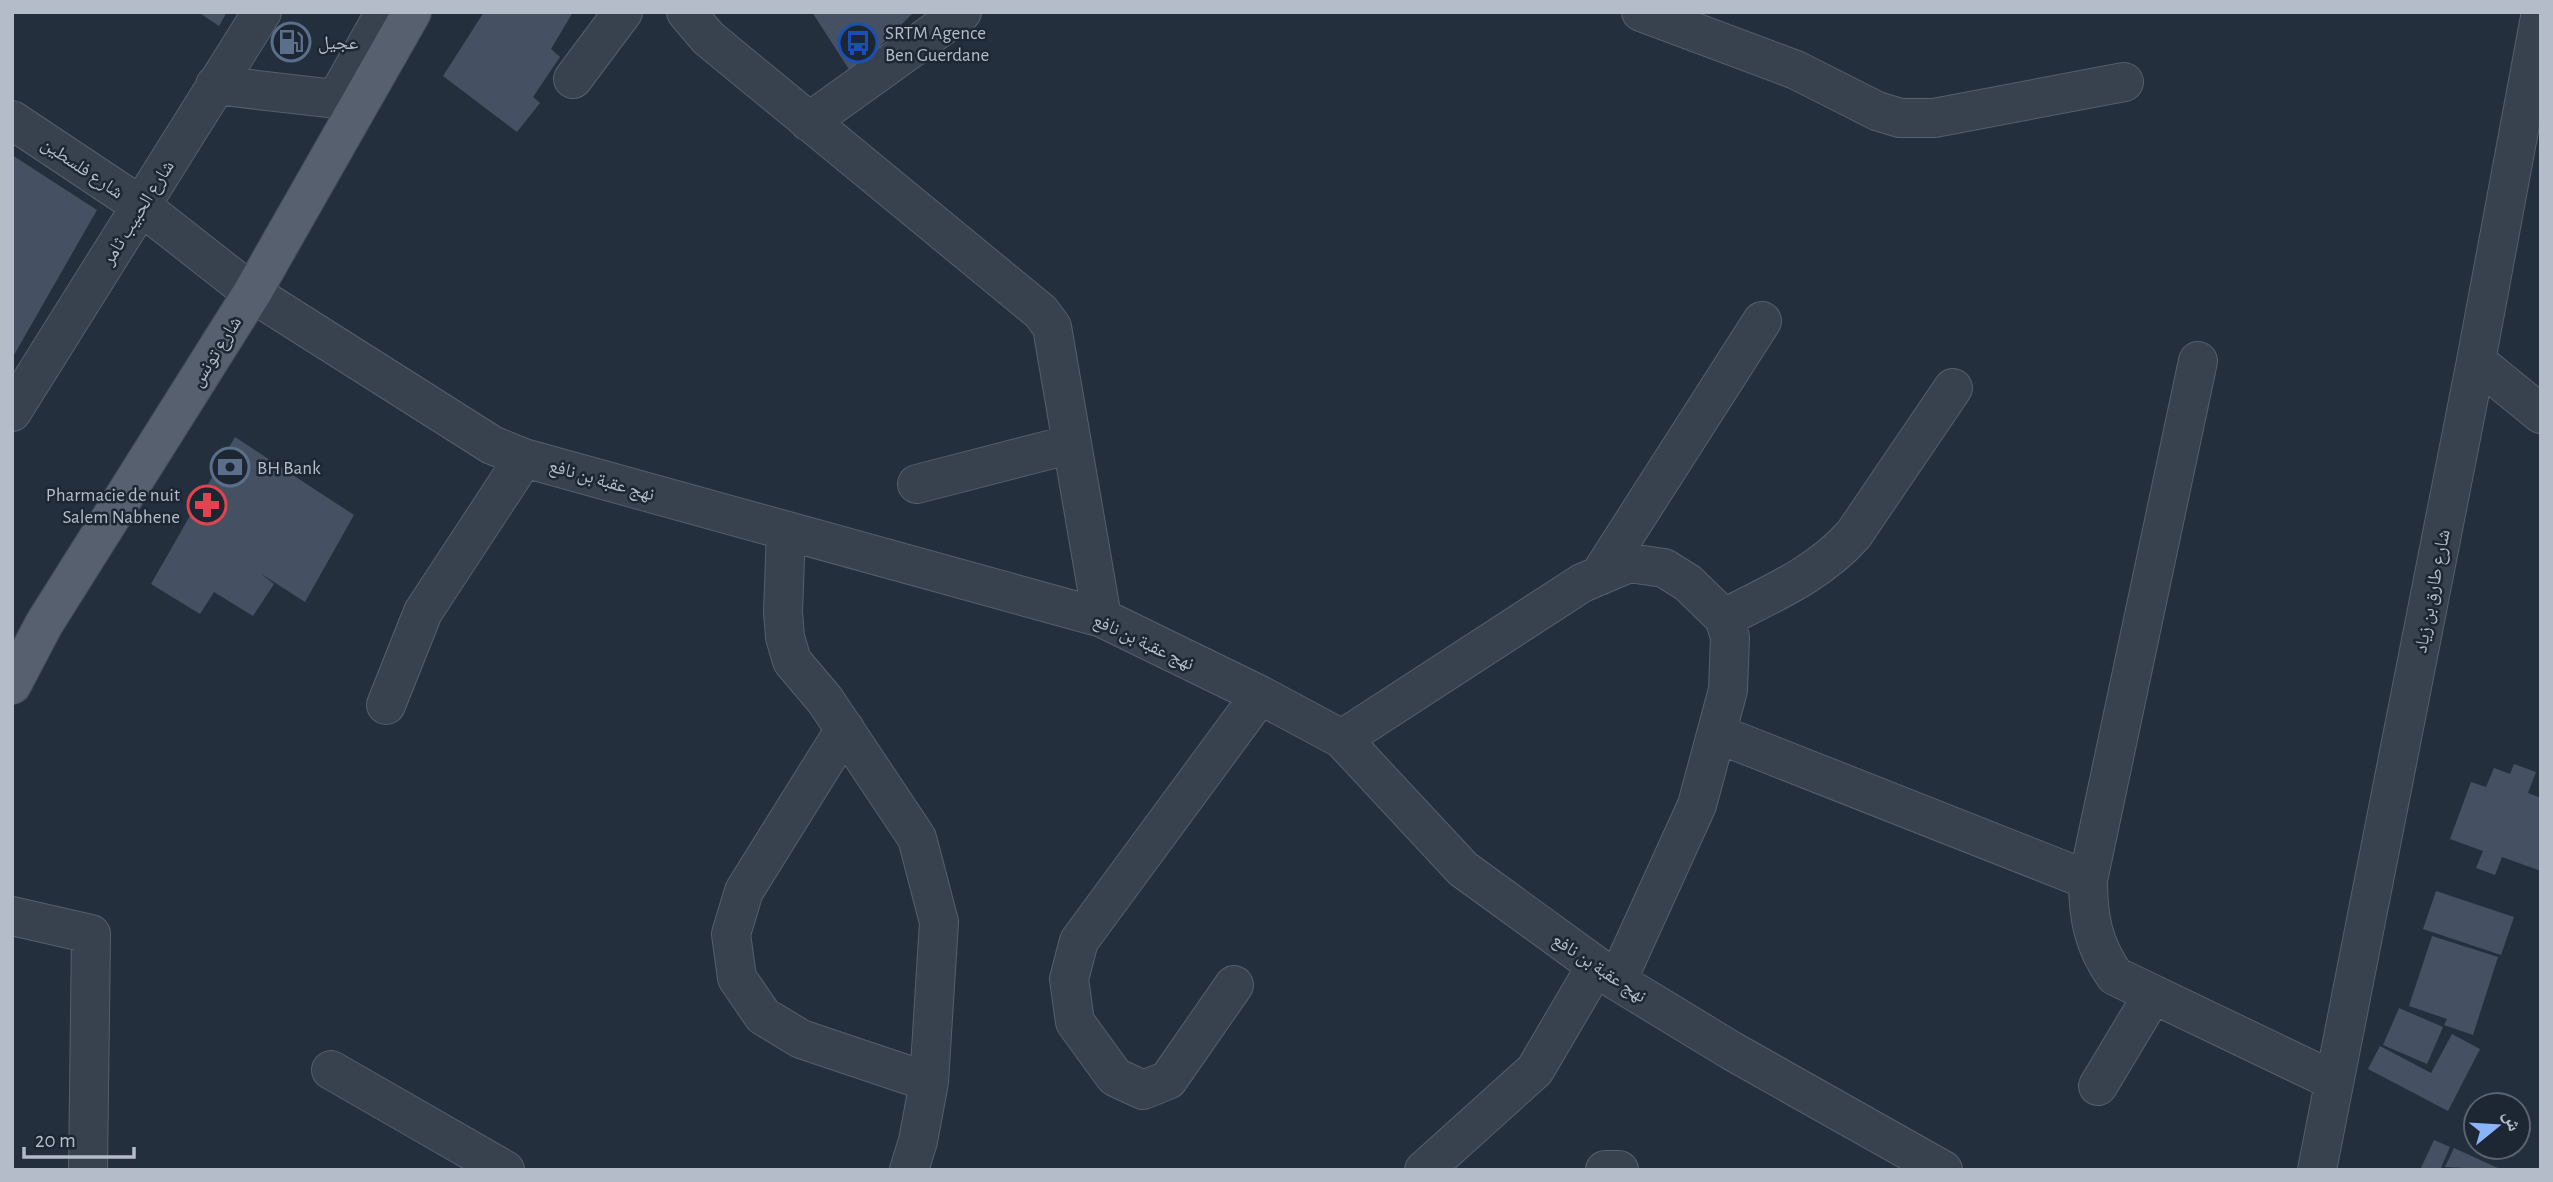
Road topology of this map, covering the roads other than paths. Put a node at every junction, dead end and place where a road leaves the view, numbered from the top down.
1 (262, 12) edge
2 (385, 12) edge
3 (412, 12) edge
4 (623, 12) edge
5 (685, 12) edge
6 (962, 12) edge
7 (1641, 12) edge
8 (2541, 12) edge
9 (573, 79) dead end
10 (2124, 82) dead end
11 (215, 85) junction
12 (12, 120) edge
13 (809, 122) junction
14 (141, 206) junction
15 (252, 293) junction
16 (1762, 321) dead end
17 (2476, 361) junction
18 (2198, 362) dead end
19 (1953, 388) dead end
20 (12, 412) edge
21 (2541, 414) edge
22 (1072, 444) junction
23 (524, 458) junction
24 (917, 484) dead end
25 (786, 531) junction
26 (1599, 576) junction
27 (1102, 618) junction
28 (1724, 618) junction
29 (12, 685) edge
30 (1259, 695) junction
31 (386, 705) dead end
32 (845, 729) junction
33 (1718, 734) junction
34 (1342, 738) junction
35 (2088, 880) junction
36 (12, 916) edge
37 (1606, 974) junction
38 (1234, 985) dead end
39 (2152, 996) junction
40 (331, 1070) dead end
41 (2334, 1081) junction
42 (929, 1082) junction
43 (2098, 1086) dead end
44 (88, 1170) edge
45 (505, 1170) edge
46 (909, 1170) edge
47 (1424, 1170) edge
48 (1605, 1170) edge
49 (1619, 1170) edge
50 (1943, 1170) edge
51 (2317, 1170) edge

1 - 11 street, شارع الحبيب ثامر
2 - 11 street
3 - 15 main road, شارع تونس
4 - 9 street
5 - 13 street
6 - 13 street
7 - 10 street
8 - 17 street, شارع طارق بن زياد
11 - 14 street, شارع الحبيب ثامر
12 - 14 street, شارع فلسطين
13 - 22 street
14 - 15 street, شارع فلسطين
14 - 20 street, شارع الحبيب ثامر
15 - 23 street, نهج عقبة بن نافع
15 - 29 main road, شارع تونس
16 - 26 street
17 - 21 street
17 - 41 street, شارع طارق بن زياد
18 - 35 street
19 - 28 street
22 - 24 street
22 - 27 street
23 - 25 street, نهج عقبة بن نافع
23 - 31 street
25 - 27 street, نهج عقبة بن نافع
25 - 32 street
26 - 28 street
26 - 34 street
27 - 30 street, نهج عقبة بن نافع
28 - 33 street
30 - 34 street, نهج عقبة بن نافع
30 - 38 street
32 - 42 street
32 - 42 street
33 - 35 street
33 - 37 street
34 - 37 street, نهج عقبة بن نافع
35 - 39 street
36 - 44 street
37 - 47 street
37 - 50 street, نهج عقبة بن نافع
39 - 41 street
39 - 43 street
40 - 45 street
41 - 51 street, شارع طارق بن زياد
42 - 46 street
48 - 49 street

